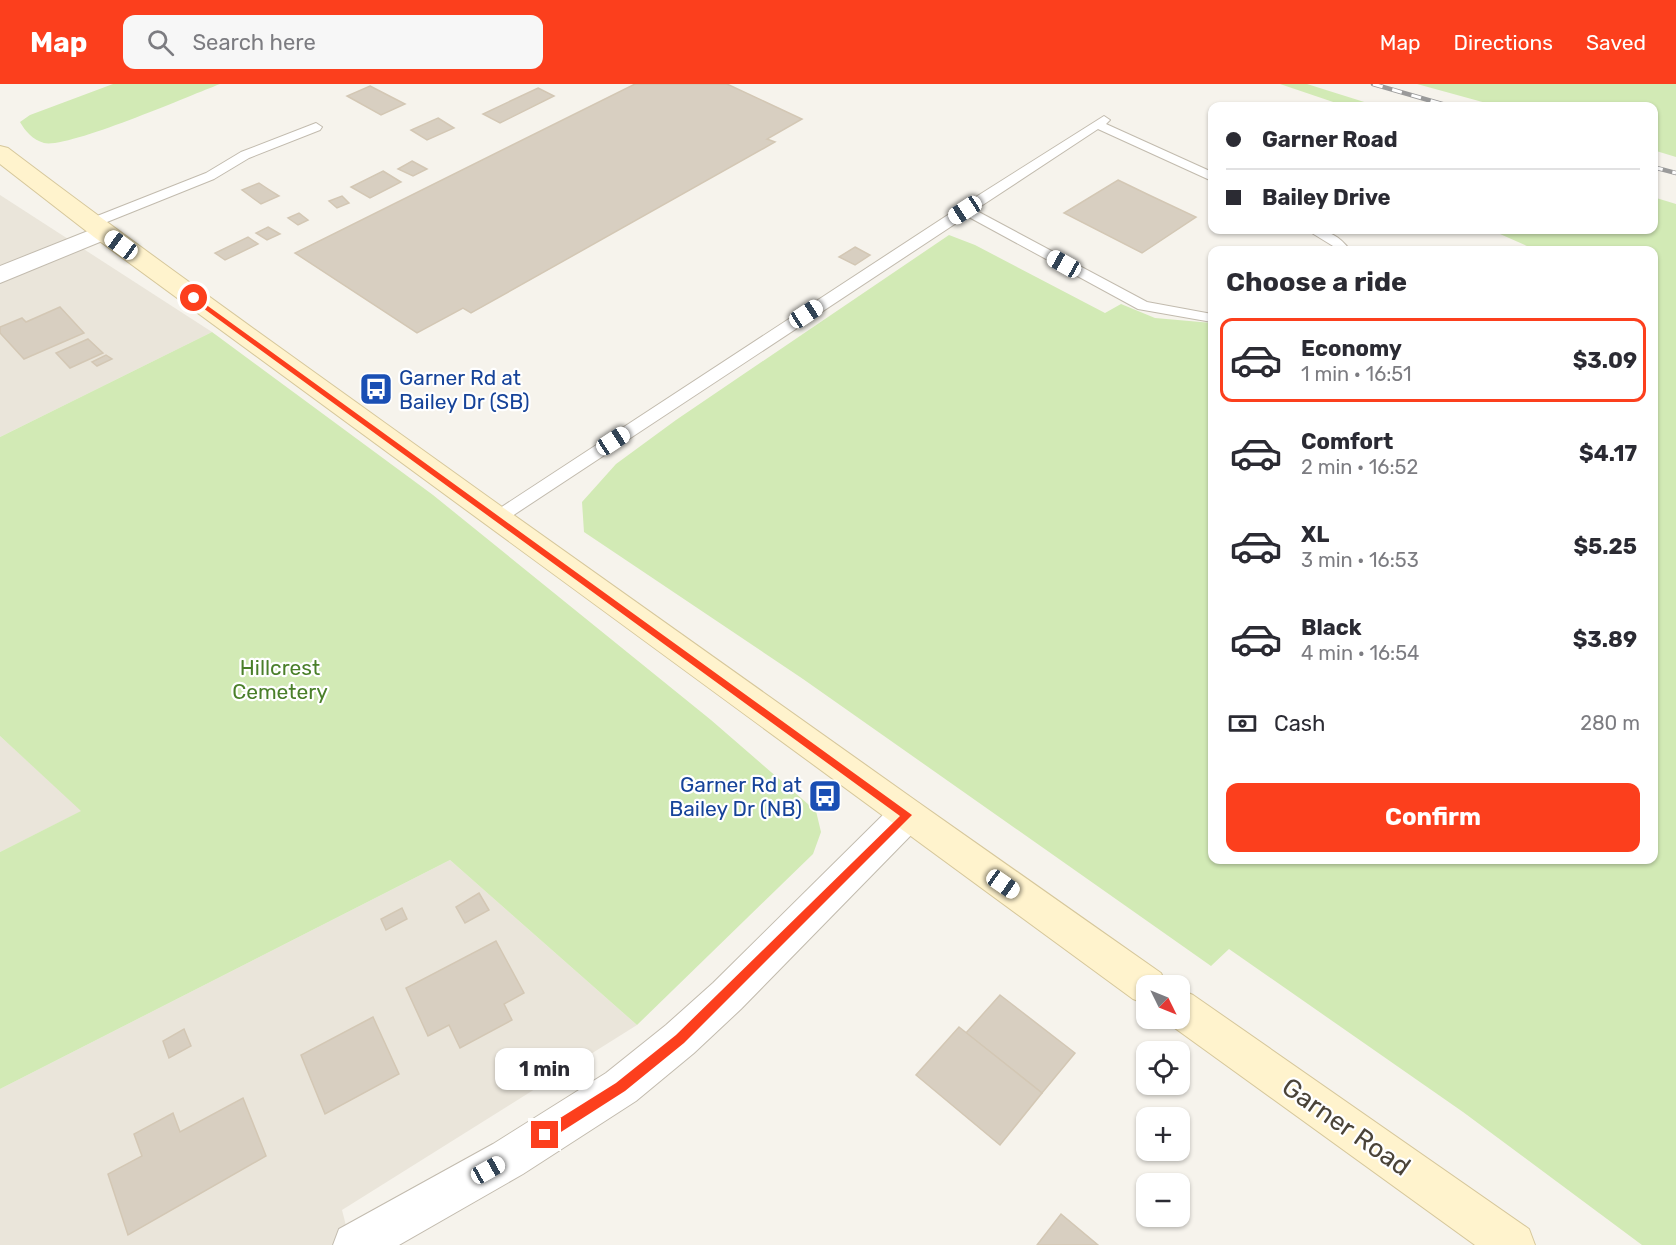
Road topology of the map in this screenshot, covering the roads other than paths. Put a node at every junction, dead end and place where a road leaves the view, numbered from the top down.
1 (316, 127) dead end
2 (0, 153) edge
3 (1208, 175) edge
4 (965, 210) junction
5 (98, 228) junction
6 (1321, 234) edge
7 (1340, 246) edge
8 (0, 275) edge
9 (1208, 317) edge
10 (497, 518) junction
11 (907, 815) junction
12 (1136, 977) edge
13 (1190, 1016) edge
14 (380, 1238) edge
15 (1513, 1245) edge

1 - 5 lane
2 - 5 main road
3 - 4 lane
4 - 9 lane
4 - 10 lane
5 - 8 street
5 - 10 main road
6 - 7 lane
10 - 11 main road
11 - 12 main road
11 - 14 street
13 - 15 main road, Garner Road

